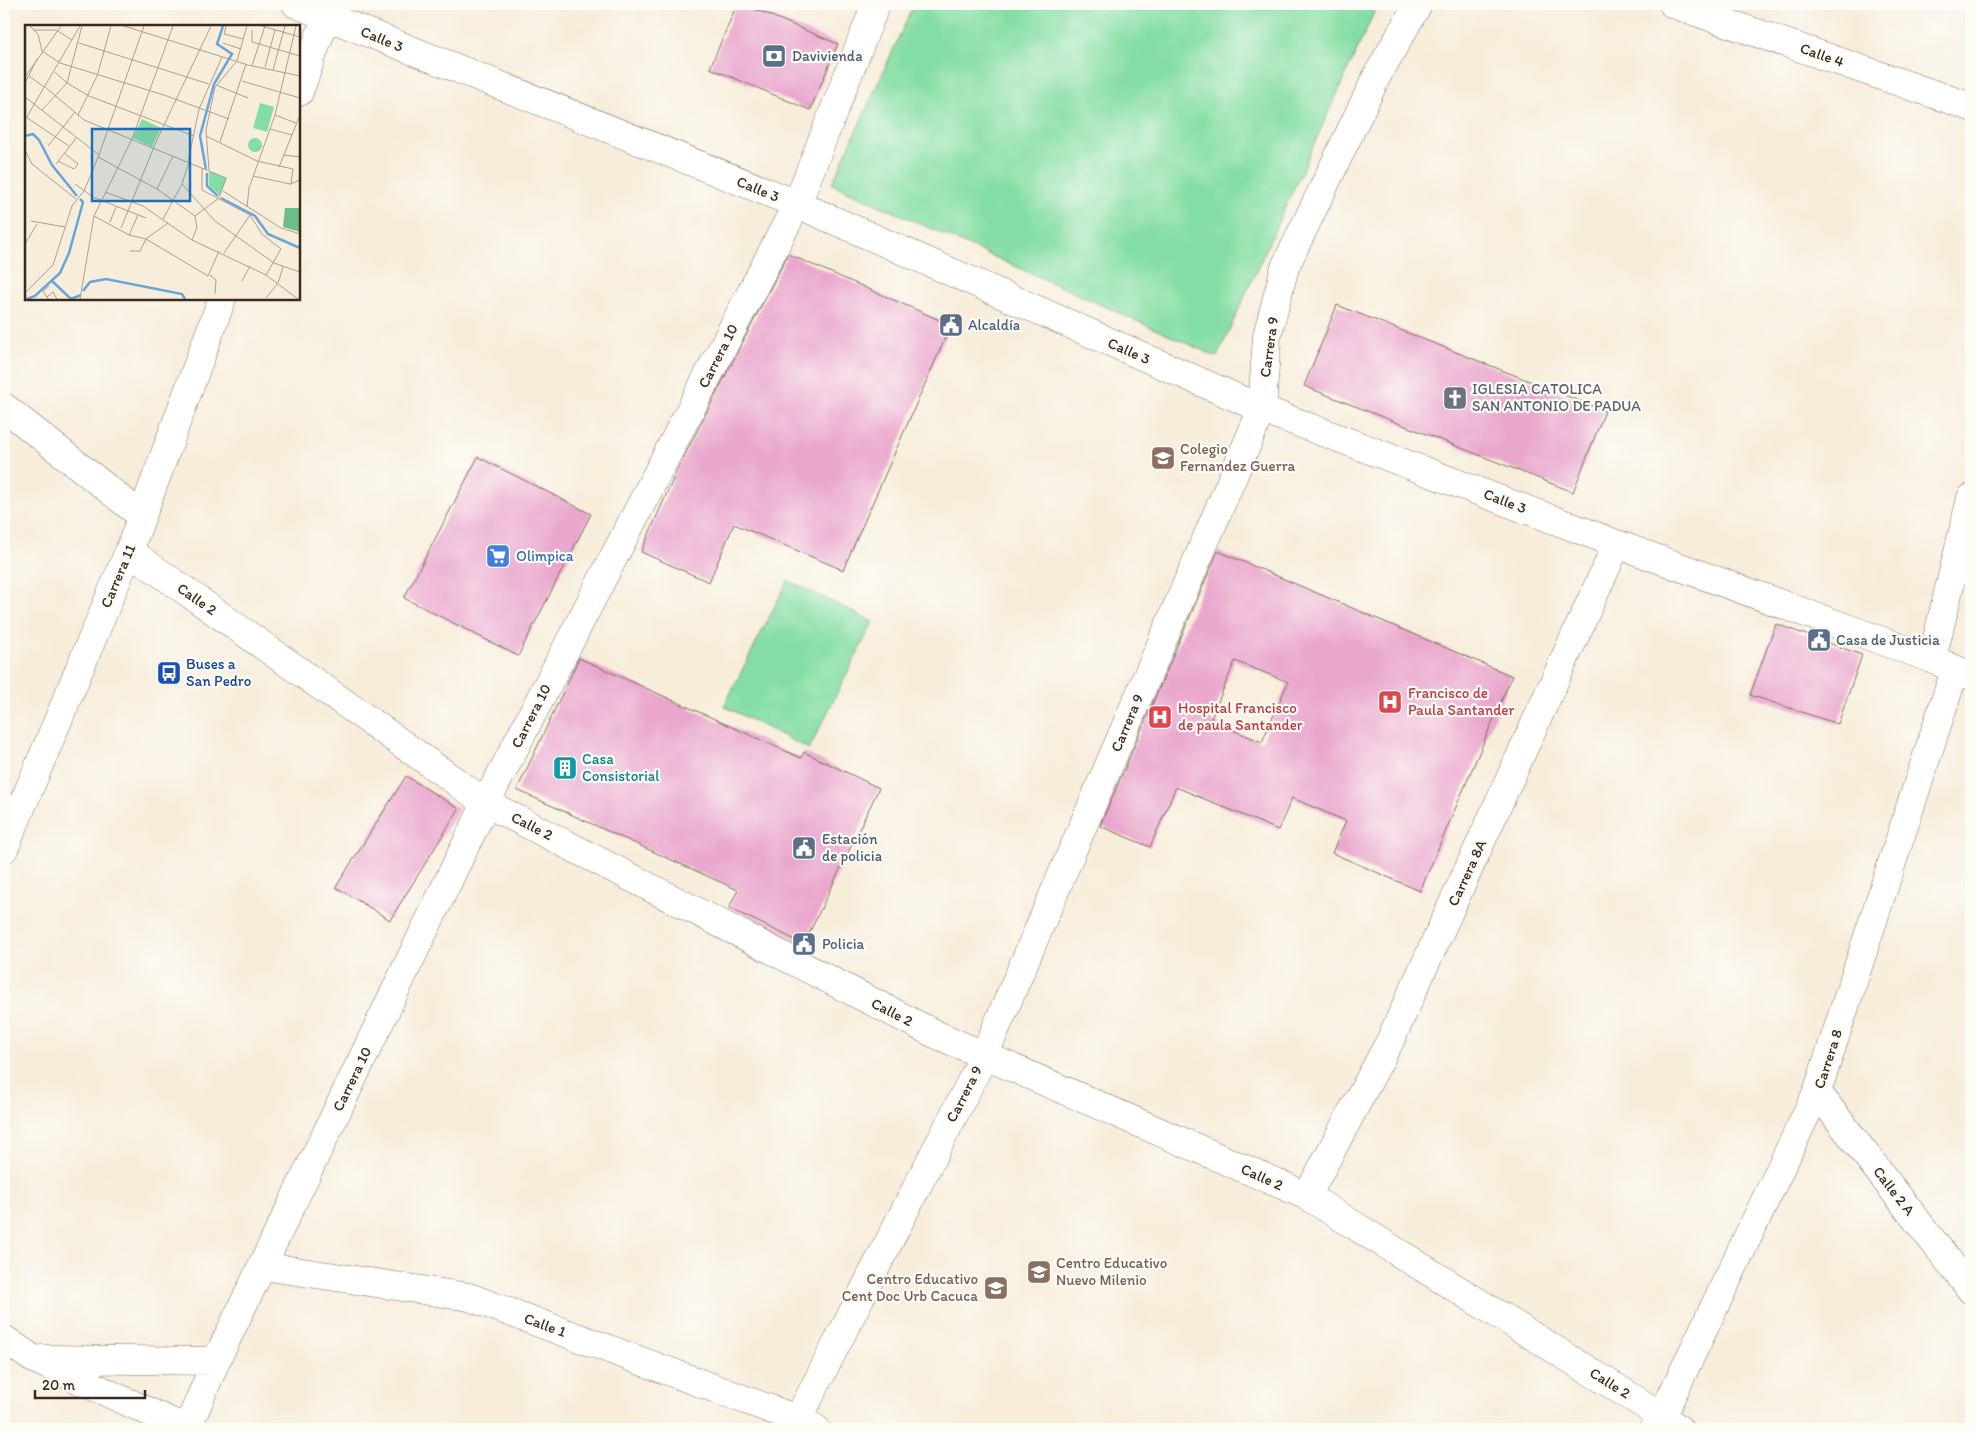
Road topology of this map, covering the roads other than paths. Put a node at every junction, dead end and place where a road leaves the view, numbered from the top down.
1 (296, 4) edge
2 (876, 4) edge
3 (1418, 4) edge
4 (1673, 4) edge
5 (329, 10) edge
6 (300, 89) edge
7 (1971, 107) edge
8 (797, 204) junction
9 (222, 300) edge
10 (4, 407) edge
11 (1262, 409) junction
12 (1971, 498) edge
13 (142, 516) junction
14 (1618, 544) junction
15 (129, 551) junction
16 (1953, 668) edge
17 (486, 803) junction
18 (4, 848) edge
19 (984, 1056) junction
20 (1817, 1092) junction
21 (1306, 1196) junction
22 (262, 1266) junction
23 (1971, 1290) edge
24 (4, 1340) edge
25 (32, 1358) junction
26 (216, 1361) junction
27 (1665, 1425) edge
28 (802, 1426) edge
29 (186, 1429) edge

1 - 5 street, Calle 3
2 - 8 street, Carrera 10
3 - 11 street, Carrera 9
4 - 7 street, Calle 4
5 - 6 street
5 - 8 street, Calle 3
8 - 11 street, Calle 3
8 - 17 street, Carrera 10
9 - 13 street, Carrera 11
10 - 13 street
11 - 14 street, Calle 3
11 - 19 street, Carrera 9
12 - 16 street, Carrera 8
13 - 15 street, Carrera 11
14 - 16 street, Calle 3
14 - 21 street, Carrera 8A
15 - 17 street, Calle 2
15 - 18 street, Carrera 11
16 - 20 street, Carrera 8
17 - 19 street, Calle 2
17 - 22 street, Carrera 10
19 - 21 street, Calle 2
19 - 28 street, Carrera 9
20 - 23 street, Calle 2 A
20 - 27 street, Carrera 8
21 - 27 street, Calle 2
22 - 26 street, Carrera 10
22 - 28 street, Calle 1
24 - 25 street
25 - 26 street
25 - 29 street
26 - 29 street, Carrera 10

